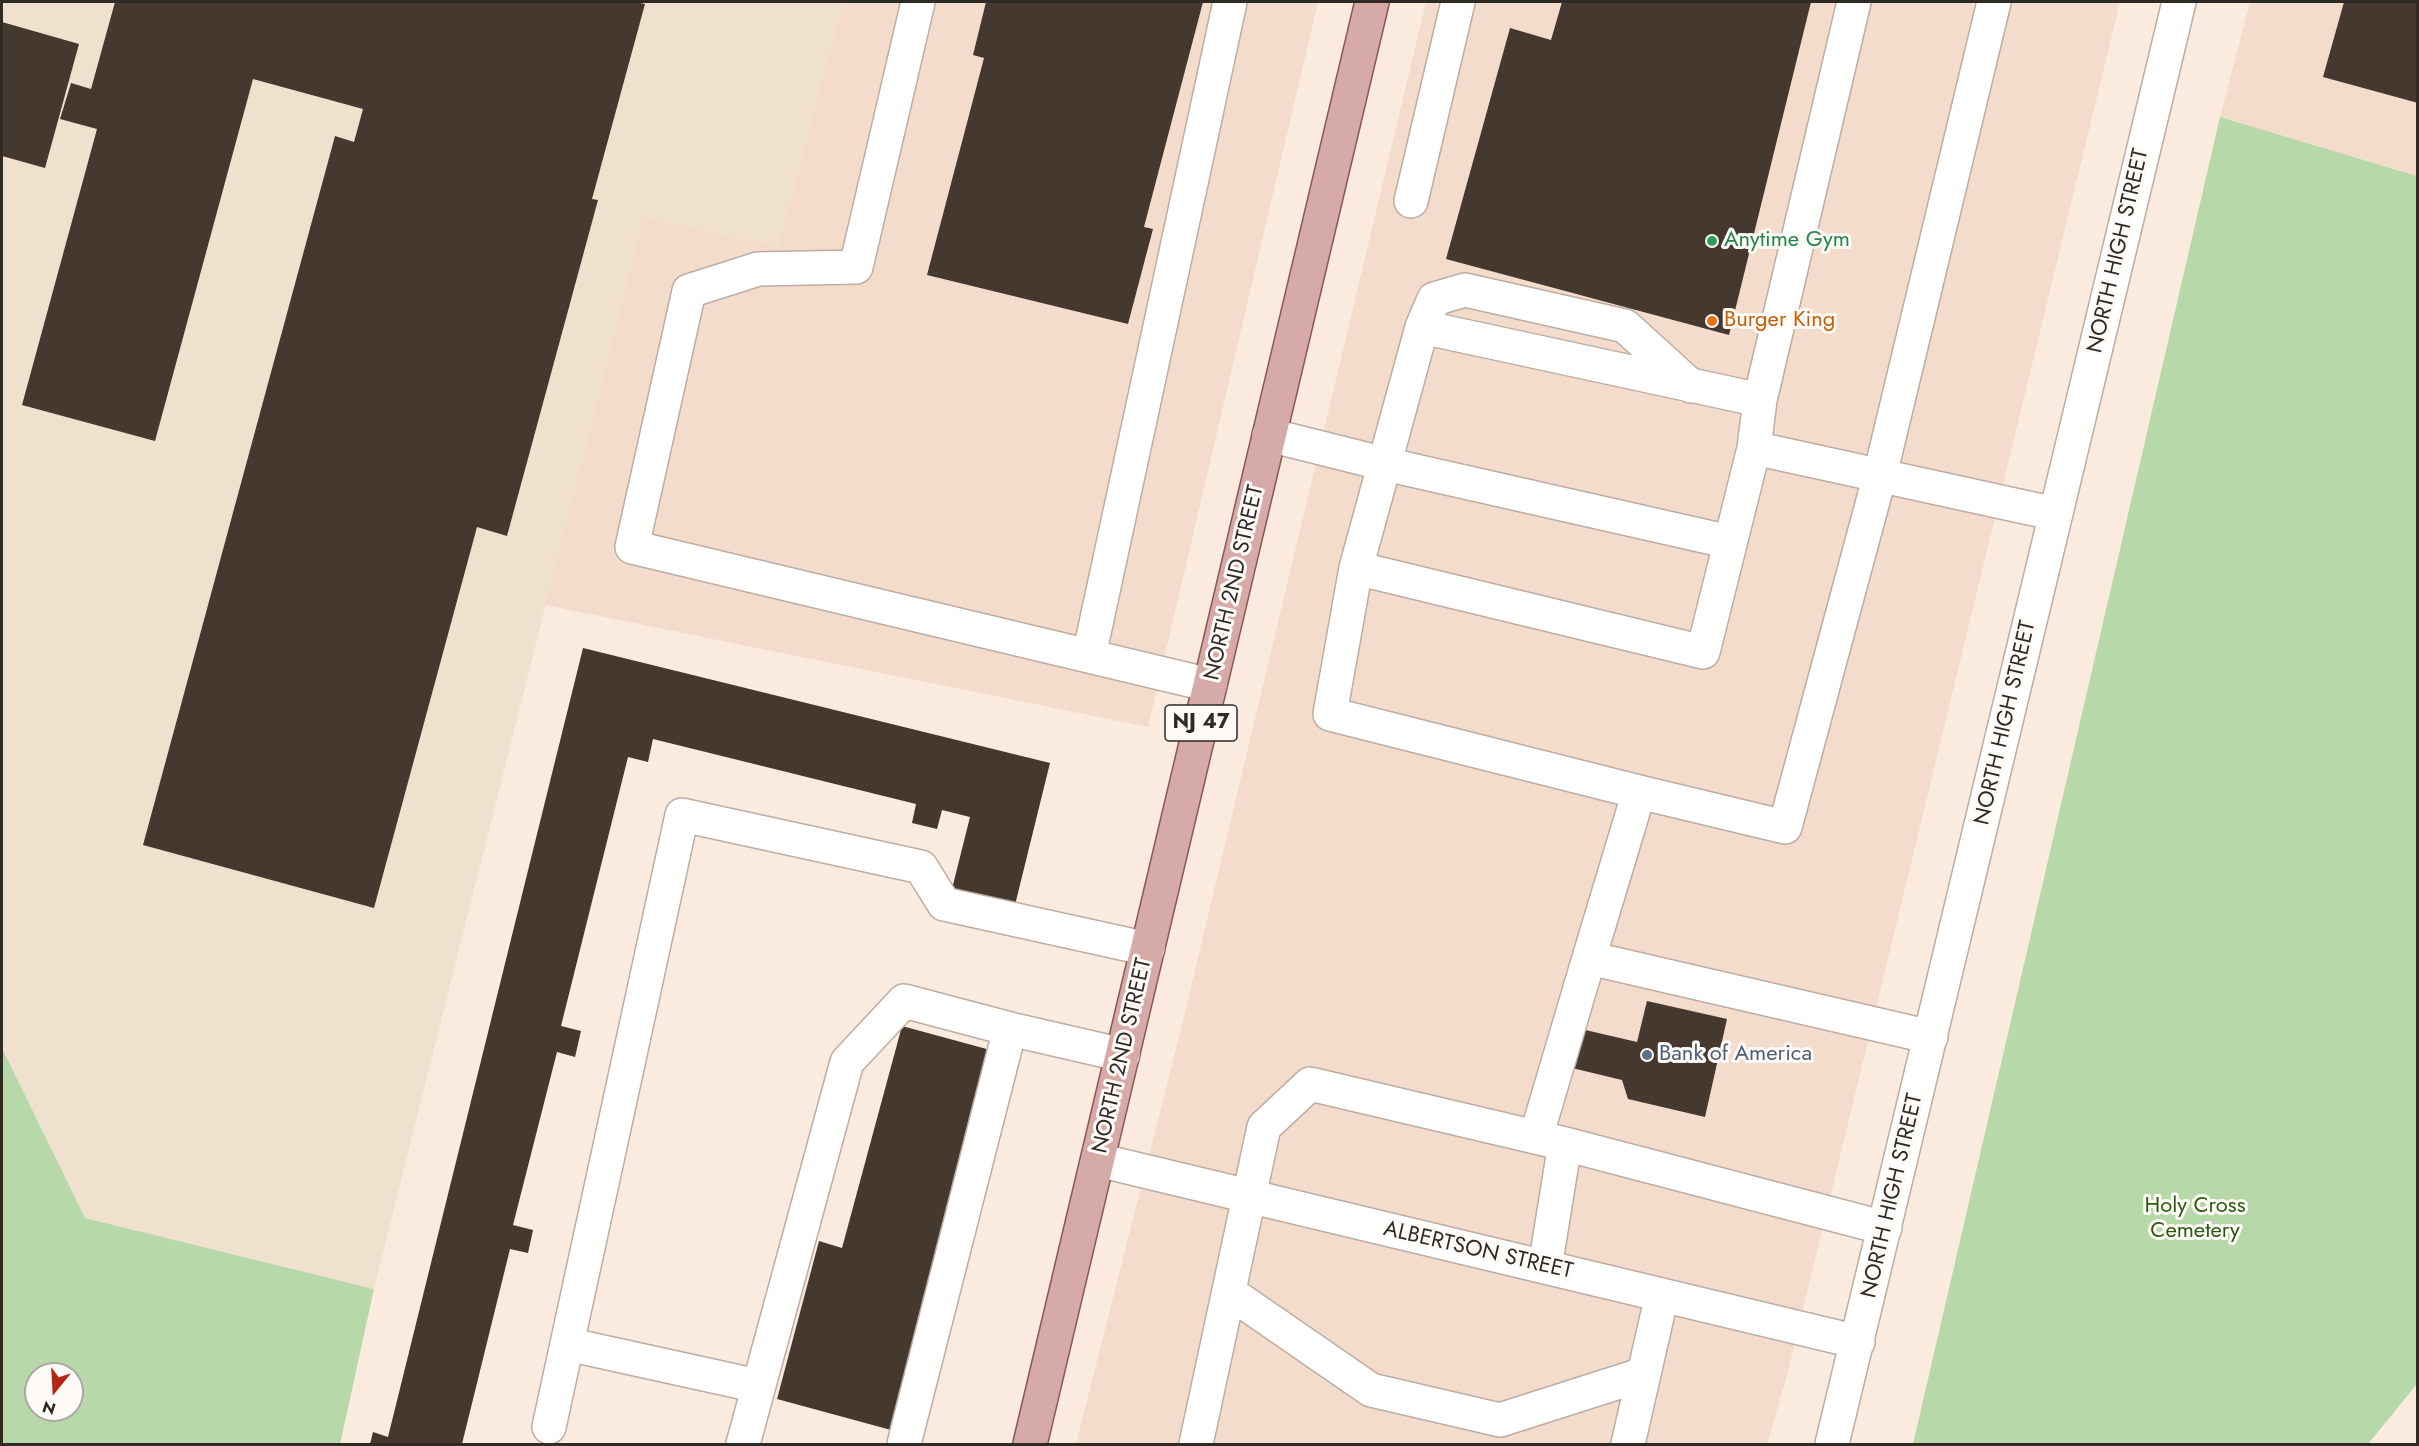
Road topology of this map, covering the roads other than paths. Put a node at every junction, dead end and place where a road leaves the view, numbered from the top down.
1 (918, 2) edge
2 (1230, 2) edge
3 (1372, 2) edge
4 (1458, 2) edge
5 (1854, 2) edge
6 (1994, 2) edge
7 (2179, 2) edge
8 (1411, 201) dead end
9 (1422, 327) junction
10 (1691, 386) junction
11 (1760, 400) junction
12 (1269, 435) junction
13 (1754, 448) junction
14 (1385, 464) junction
15 (1880, 476) junction
16 (2056, 514) junction
17 (1730, 542) junction
18 (1356, 568) junction
19 (1089, 656) junction
20 (1210, 685) junction
21 (1639, 792) junction
22 (1148, 948) junction
23 (1589, 958) junction
24 (1010, 1029) junction
25 (1931, 1037) junction
26 (1123, 1055) junction
27 (1550, 1140) junction
28 (1098, 1160) junction
29 (1250, 1196) junction
30 (1885, 1228) junction
31 (1545, 1267) junction
32 (1229, 1292) junction
33 (1662, 1295) junction
34 (1858, 1342) junction
35 (567, 1344) junction
36 (1644, 1374) junction
37 (758, 1386) junction
38 (549, 1427) dead end
39 (743, 1444) edge
40 (904, 1444) edge
41 (1030, 1444) edge
42 (1196, 1444) edge
43 (1628, 1444) edge
44 (1832, 1444) edge

1 - 19 street
2 - 19 street
3 - 12 main road, NORTH 2ND STREET / NJ 47
4 - 8 street
5 - 11 street
6 - 15 street
7 - 16 street, NORTH HIGH STREET
9 - 10 street
9 - 10 street
9 - 14 street
10 - 11 street
11 - 13 street
12 - 14 street
12 - 20 main road, NORTH 2ND STREET / NJ 47
13 - 15 street
13 - 17 street
14 - 17 street
14 - 18 street
15 - 16 street
15 - 21 street
16 - 25 street, NORTH HIGH STREET
17 - 18 street
18 - 21 street
19 - 20 street
20 - 22 main road, NORTH 2ND STREET / NJ 47
21 - 23 street
22 - 26 main road, NORTH 2ND STREET / NJ 47
22 - 35 street
23 - 25 street
23 - 27 street
24 - 26 street
24 - 37 street
24 - 40 street
25 - 30 street, NORTH HIGH STREET
26 - 28 main road, NORTH 2ND STREET / NJ 47
27 - 29 street
27 - 30 street
27 - 31 street
28 - 29 street, ALBERTSON STREET
28 - 41 main road, NORTH 2ND STREET / NJ 47
29 - 31 street, ALBERTSON STREET
29 - 32 street
30 - 34 street, NORTH HIGH STREET
31 - 33 street, ALBERTSON STREET
32 - 36 street
32 - 42 street
33 - 34 street, ALBERTSON STREET
33 - 36 street
34 - 44 street, NORTH HIGH STREET
35 - 37 street
35 - 38 street
36 - 43 street
37 - 39 street

